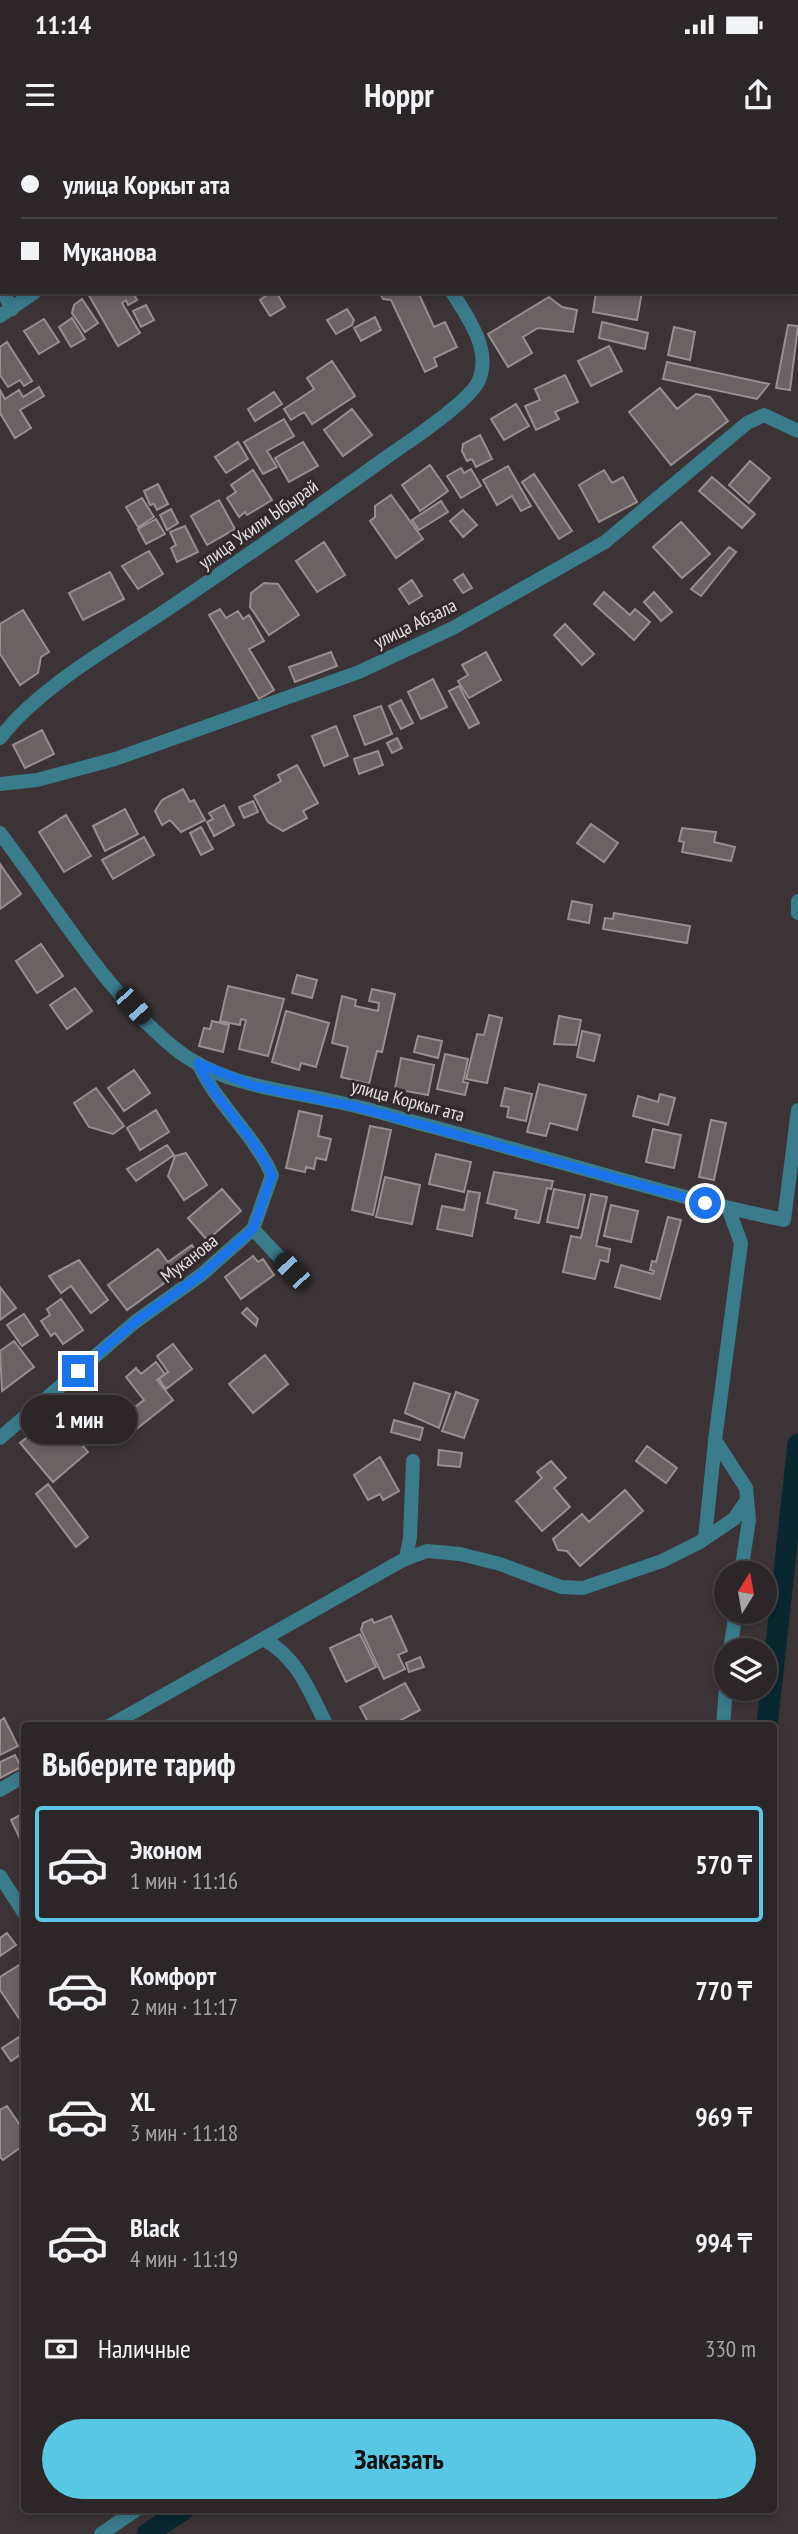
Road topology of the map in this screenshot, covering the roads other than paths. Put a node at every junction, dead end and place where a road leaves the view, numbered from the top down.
1 (2, 294) edge
2 (32, 294) edge
3 (453, 294) edge
4 (6, 313) edge
5 (798, 431) edge
6 (0, 738) edge
7 (0, 784) edge
8 (0, 833) edge
9 (798, 901) edge
10 (798, 913) edge
11 (198, 1063) junction
12 (798, 1110) edge
13 (728, 1208) junction
14 (253, 1229) junction
15 (292, 1271) dead end
16 (0, 1438) edge
17 (715, 1440) junction
18 (413, 1461) dead end
19 (747, 1500) junction
20 (705, 1538) junction
21 (406, 1559) junction
22 (743, 1561) edge
23 (265, 1640) junction
24 (725, 1701) edge
25 (116, 1722) edge
26 (325, 1722) edge
27 (723, 1722) edge
28 (21, 1778) edge
29 (0, 1790) edge
30 (0, 1876) edge
31 (21, 1908) edge
32 (132, 2513) edge
33 (101, 2534) edge

1 - 4 street
2 - 4 street
3 - 6 street, улица Укили Ыбырай
5 - 7 street, улица Абзала
8 - 11 street, улица Коркыт ата
9 - 10 street
11 - 13 street, улица Коркыт ата
11 - 14 street, Муканова
12 - 13 street, улица Коркыт ата
13 - 17 street
14 - 15 street
14 - 16 street, Муканова
17 - 19 street
17 - 20 street
18 - 21 street
19 - 20 street
19 - 22 street
20 - 21 street
21 - 23 street
23 - 25 street
23 - 26 street
24 - 27 street
28 - 29 street
30 - 31 street
32 - 33 street

